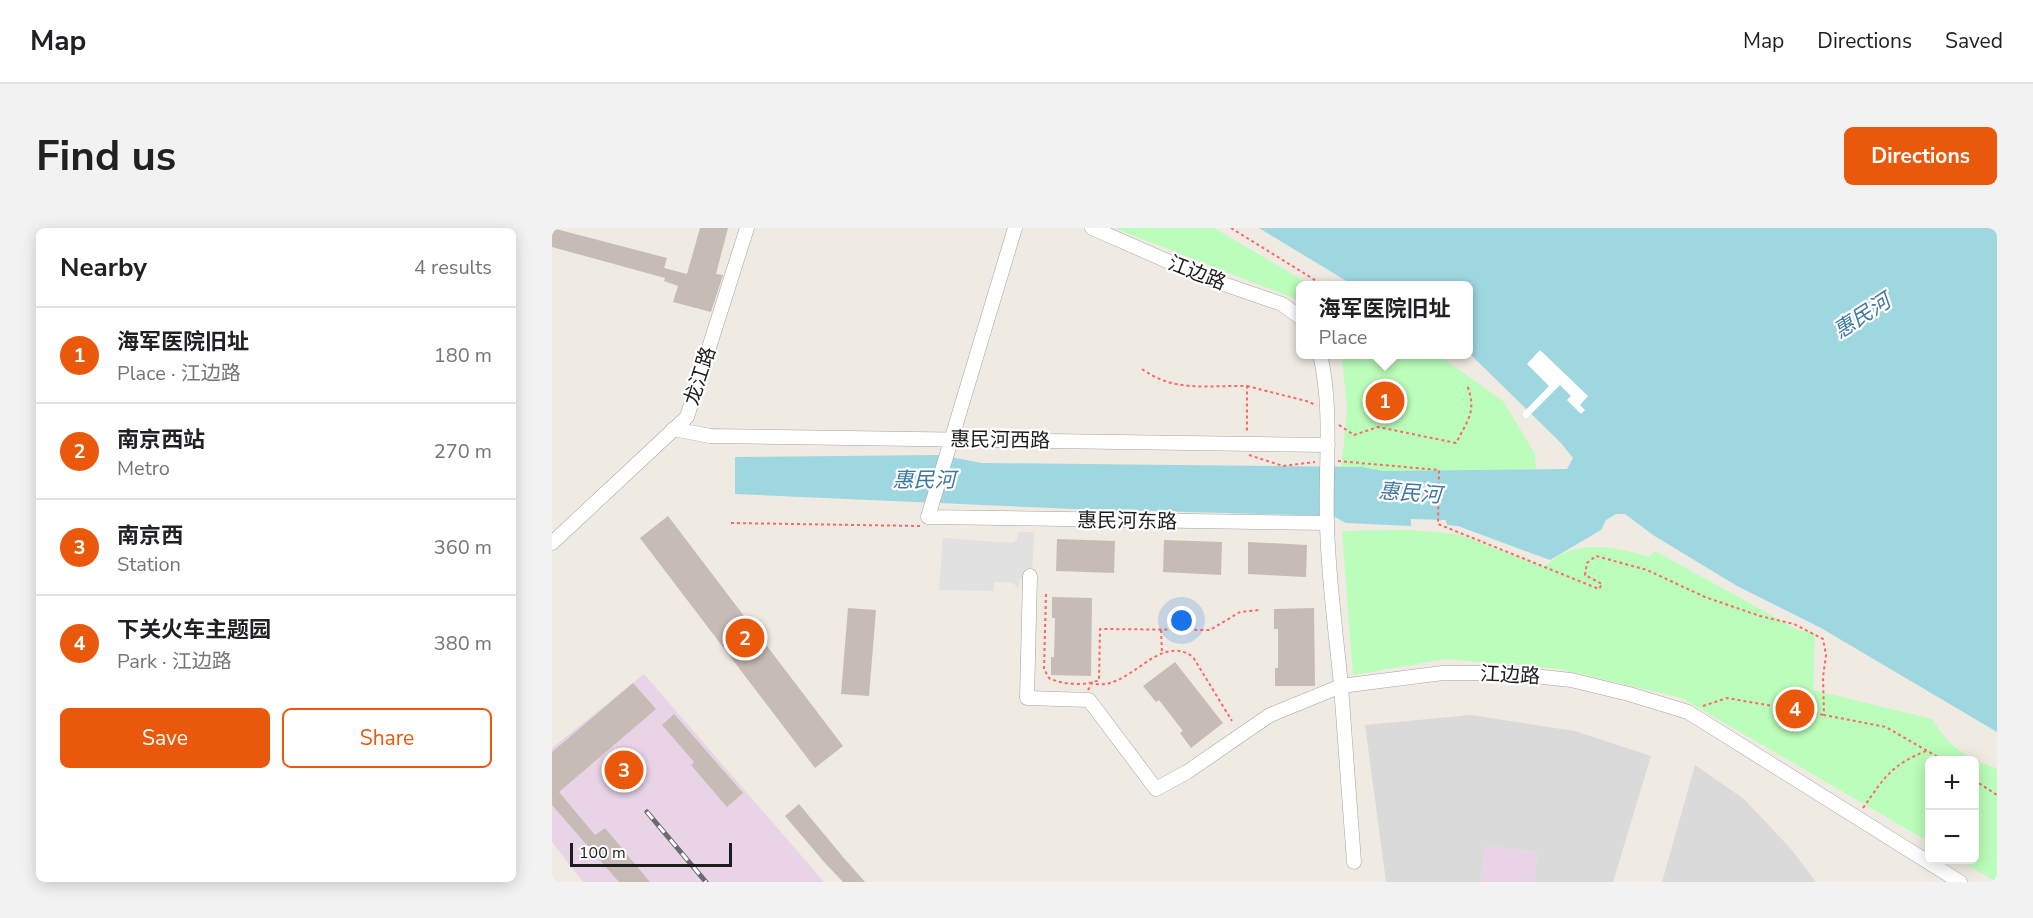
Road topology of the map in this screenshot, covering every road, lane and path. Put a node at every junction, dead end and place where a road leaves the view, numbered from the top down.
1 (747, 228) edge
2 (1015, 228) edge
3 (1092, 228) edge
4 (1231, 228) edge
5 (1317, 281) edge
6 (1296, 314) edge
7 (1321, 359) edge
8 (1142, 369) dead end
9 (1467, 385) dead end
10 (1247, 386) junction
11 (1327, 415) junction
12 (674, 429) junction
13 (950, 442) junction
14 (1247, 444) junction
15 (1328, 445) dead end
16 (1328, 460) junction
17 (1327, 523) junction
18 (552, 543) edge
19 (1030, 576) dead end
20 (1046, 594) dead end
21 (1258, 610) dead end
22 (1161, 630) junction
23 (1162, 653) junction
24 (1092, 683) junction
25 (1341, 686) junction
26 (1088, 700) junction
27 (1694, 709) dead end
28 (1824, 715) junction
29 (1232, 721) dead end
30 (1927, 750) junction
31 (1937, 756) edge
32 (1979, 783) edge
33 (1997, 795) edge
34 (1861, 810) dead end
35 (1354, 862) dead end
36 (1960, 882) edge

1 - 12 street, 龙江路
2 - 13 street
3 - 6 street, 江边路
4 - 5 path
7 - 11 street
8 - 10 path
9 - 11 path
10 - 11 path
10 - 14 path
11 - 16 street
12 - 13 street, 惠民河西路
12 - 18 street, 龙江路
13 - 14 street, 惠民河西路
13 - 17 street, 惠民河东路
14 - 15 street, 惠民河西路
14 - 16 path
16 - 17 street
16 - 28 path
17 - 25 street
19 - 26 street
20 - 24 path
21 - 22 path
22 - 23 path
22 - 24 path
23 - 24 path
23 - 29 path
24 - 26 path
25 - 26 street, 江边路
25 - 35 street
25 - 36 street, 江边路
27 - 28 path
28 - 30 path
30 - 31 path
30 - 34 path
32 - 33 path

